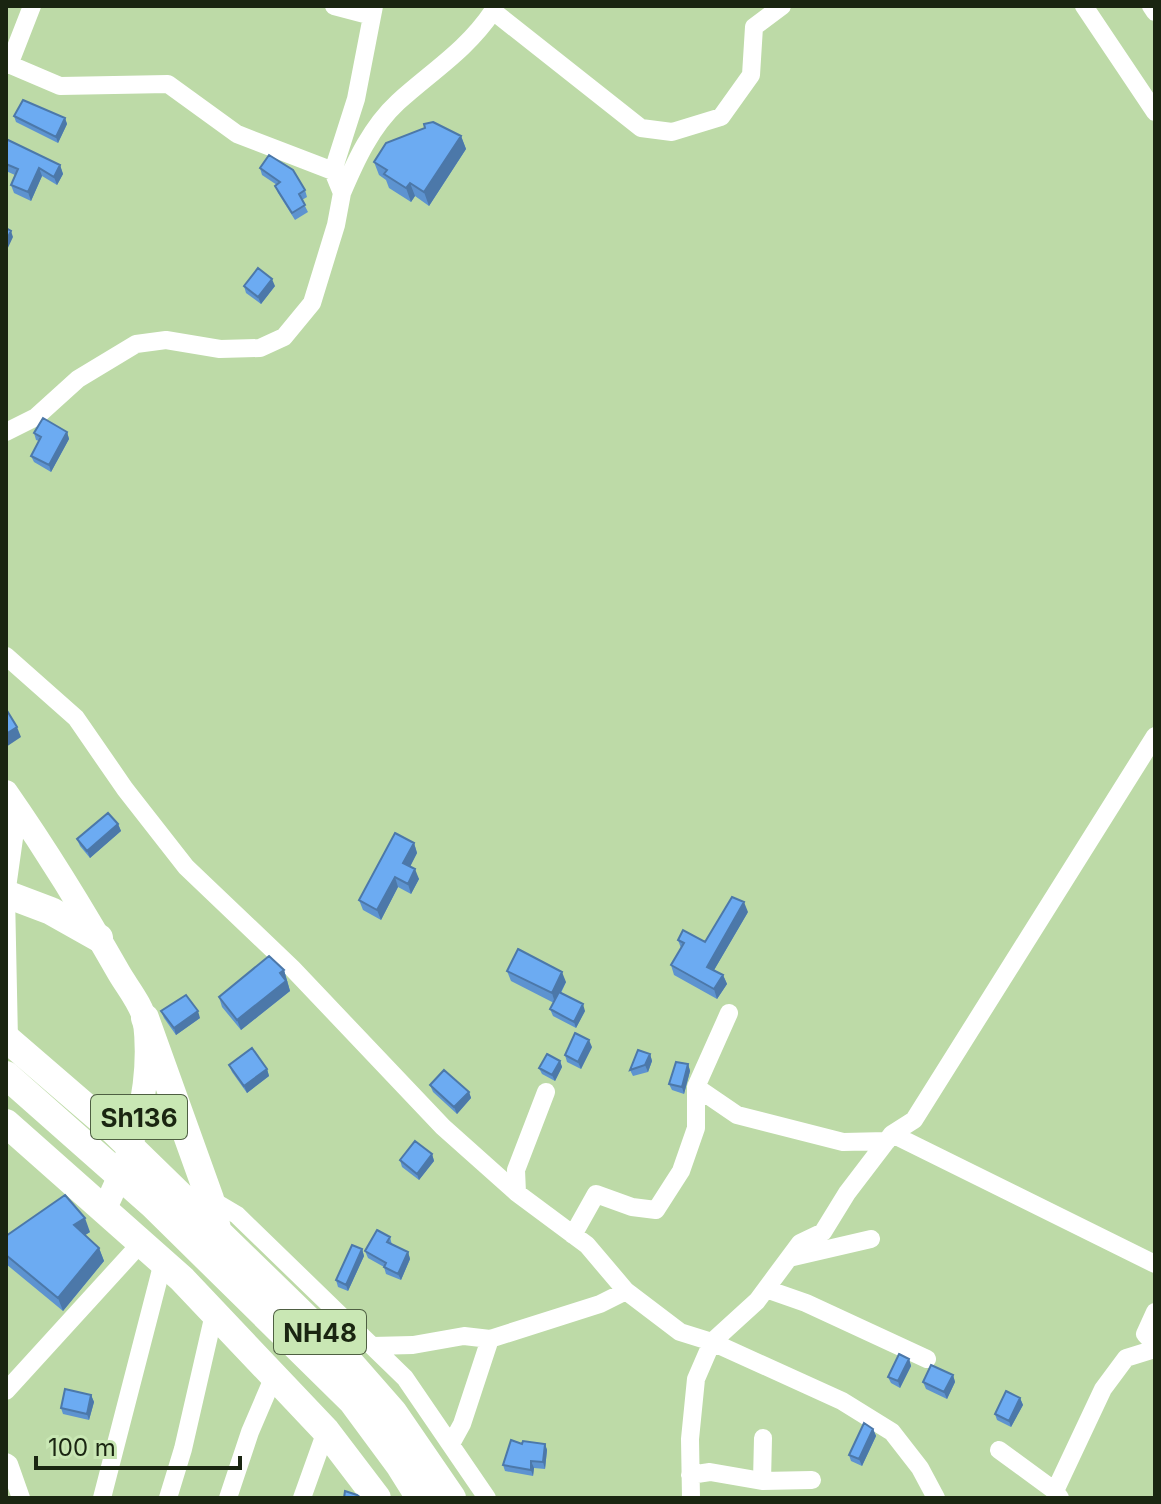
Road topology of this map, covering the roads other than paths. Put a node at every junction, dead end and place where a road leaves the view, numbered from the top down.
1 (32, 6) edge
2 (334, 6) edge
3 (782, 6) edge
4 (1084, 6) edge
5 (1151, 6) edge
6 (373, 11) edge
7 (1155, 12) edge
8 (7, 64) edge
9 (1155, 112) edge
10 (333, 171) junction
11 (342, 193) junction
12 (6, 432) edge
13 (6, 656) edge
14 (1155, 736) edge
15 (12, 801) edge
16 (6, 894) edge
17 (99, 938) junction
18 (729, 1013) dead end
19 (145, 1018) junction
20 (7, 1039) edge
21 (6, 1075) edge
22 (696, 1087) junction
23 (546, 1092) dead end
24 (6, 1123) edge
25 (889, 1138) junction
26 (108, 1144) junction
27 (161, 1193) junction
28 (517, 1193) junction
29 (210, 1199) junction
30 (104, 1210) junction
31 (219, 1234) junction
32 (573, 1235) junction
33 (871, 1239) dead end
34 (141, 1243) junction
35 (789, 1258) junction
36 (163, 1262) junction
37 (1155, 1264) edge
38 (766, 1289) junction
39 (626, 1291) junction
40 (1155, 1312) edge
41 (214, 1314) junction
42 (490, 1339) junction
43 (712, 1342) junction
44 (372, 1346) junction
45 (1155, 1347) edge
46 (927, 1359) dead end
47 (274, 1376) junction
48 (6, 1391) edge
49 (326, 1431) junction
50 (763, 1438) dead end
51 (451, 1444) junction
52 (999, 1450) dead end
53 (6, 1462) edge
54 (690, 1475) junction
55 (812, 1480) dead end
56 (762, 1481) junction
57 (1058, 1495) edge
58 (21, 1498) edge
59 (102, 1498) edge
60 (168, 1498) edge
61 (228, 1498) edge
62 (302, 1498) edge
63 (377, 1498) edge
64 (420, 1498) edge
65 (452, 1498) edge
66 (487, 1498) edge
67 (691, 1498) edge
68 (936, 1498) edge

1 - 8 street
2 - 6 street
3 - 11 street
4 - 9 street
5 - 7 street
6 - 10 street
8 - 10 street
10 - 11 street
11 - 12 street
13 - 28 street
14 - 25 street
15 - 16 street
15 - 17 main road
16 - 17 highway
16 - 20 street
17 - 19 main road
18 - 22 street
19 - 29 highway
19 - 30 main road, Sh136
20 - 26 highway, NH48
21 - 26 highway, NH48
22 - 25 street
22 - 32 street
23 - 28 street
24 - 30 highway
25 - 35 street
25 - 37 street
26 - 27 highway, NH48
27 - 31 highway, NH48
27 - 64 highway, NH48
28 - 32 street
29 - 31 highway
29 - 44 street
30 - 34 highway
31 - 65 highway, NH48
32 - 39 street
33 - 35 street
34 - 36 highway
34 - 48 street
35 - 38 street
36 - 41 highway
36 - 59 street
38 - 43 street
38 - 46 street
39 - 42 street
39 - 43 street
40 - 45 street
41 - 47 highway
41 - 60 street
42 - 44 street
42 - 51 street
43 - 54 street
43 - 68 street
44 - 51 street
45 - 57 street
47 - 49 highway
47 - 61 street
49 - 62 street
49 - 63 highway
50 - 56 street
51 - 66 street
52 - 57 street
53 - 58 street
54 - 56 street
54 - 67 street
55 - 56 street

